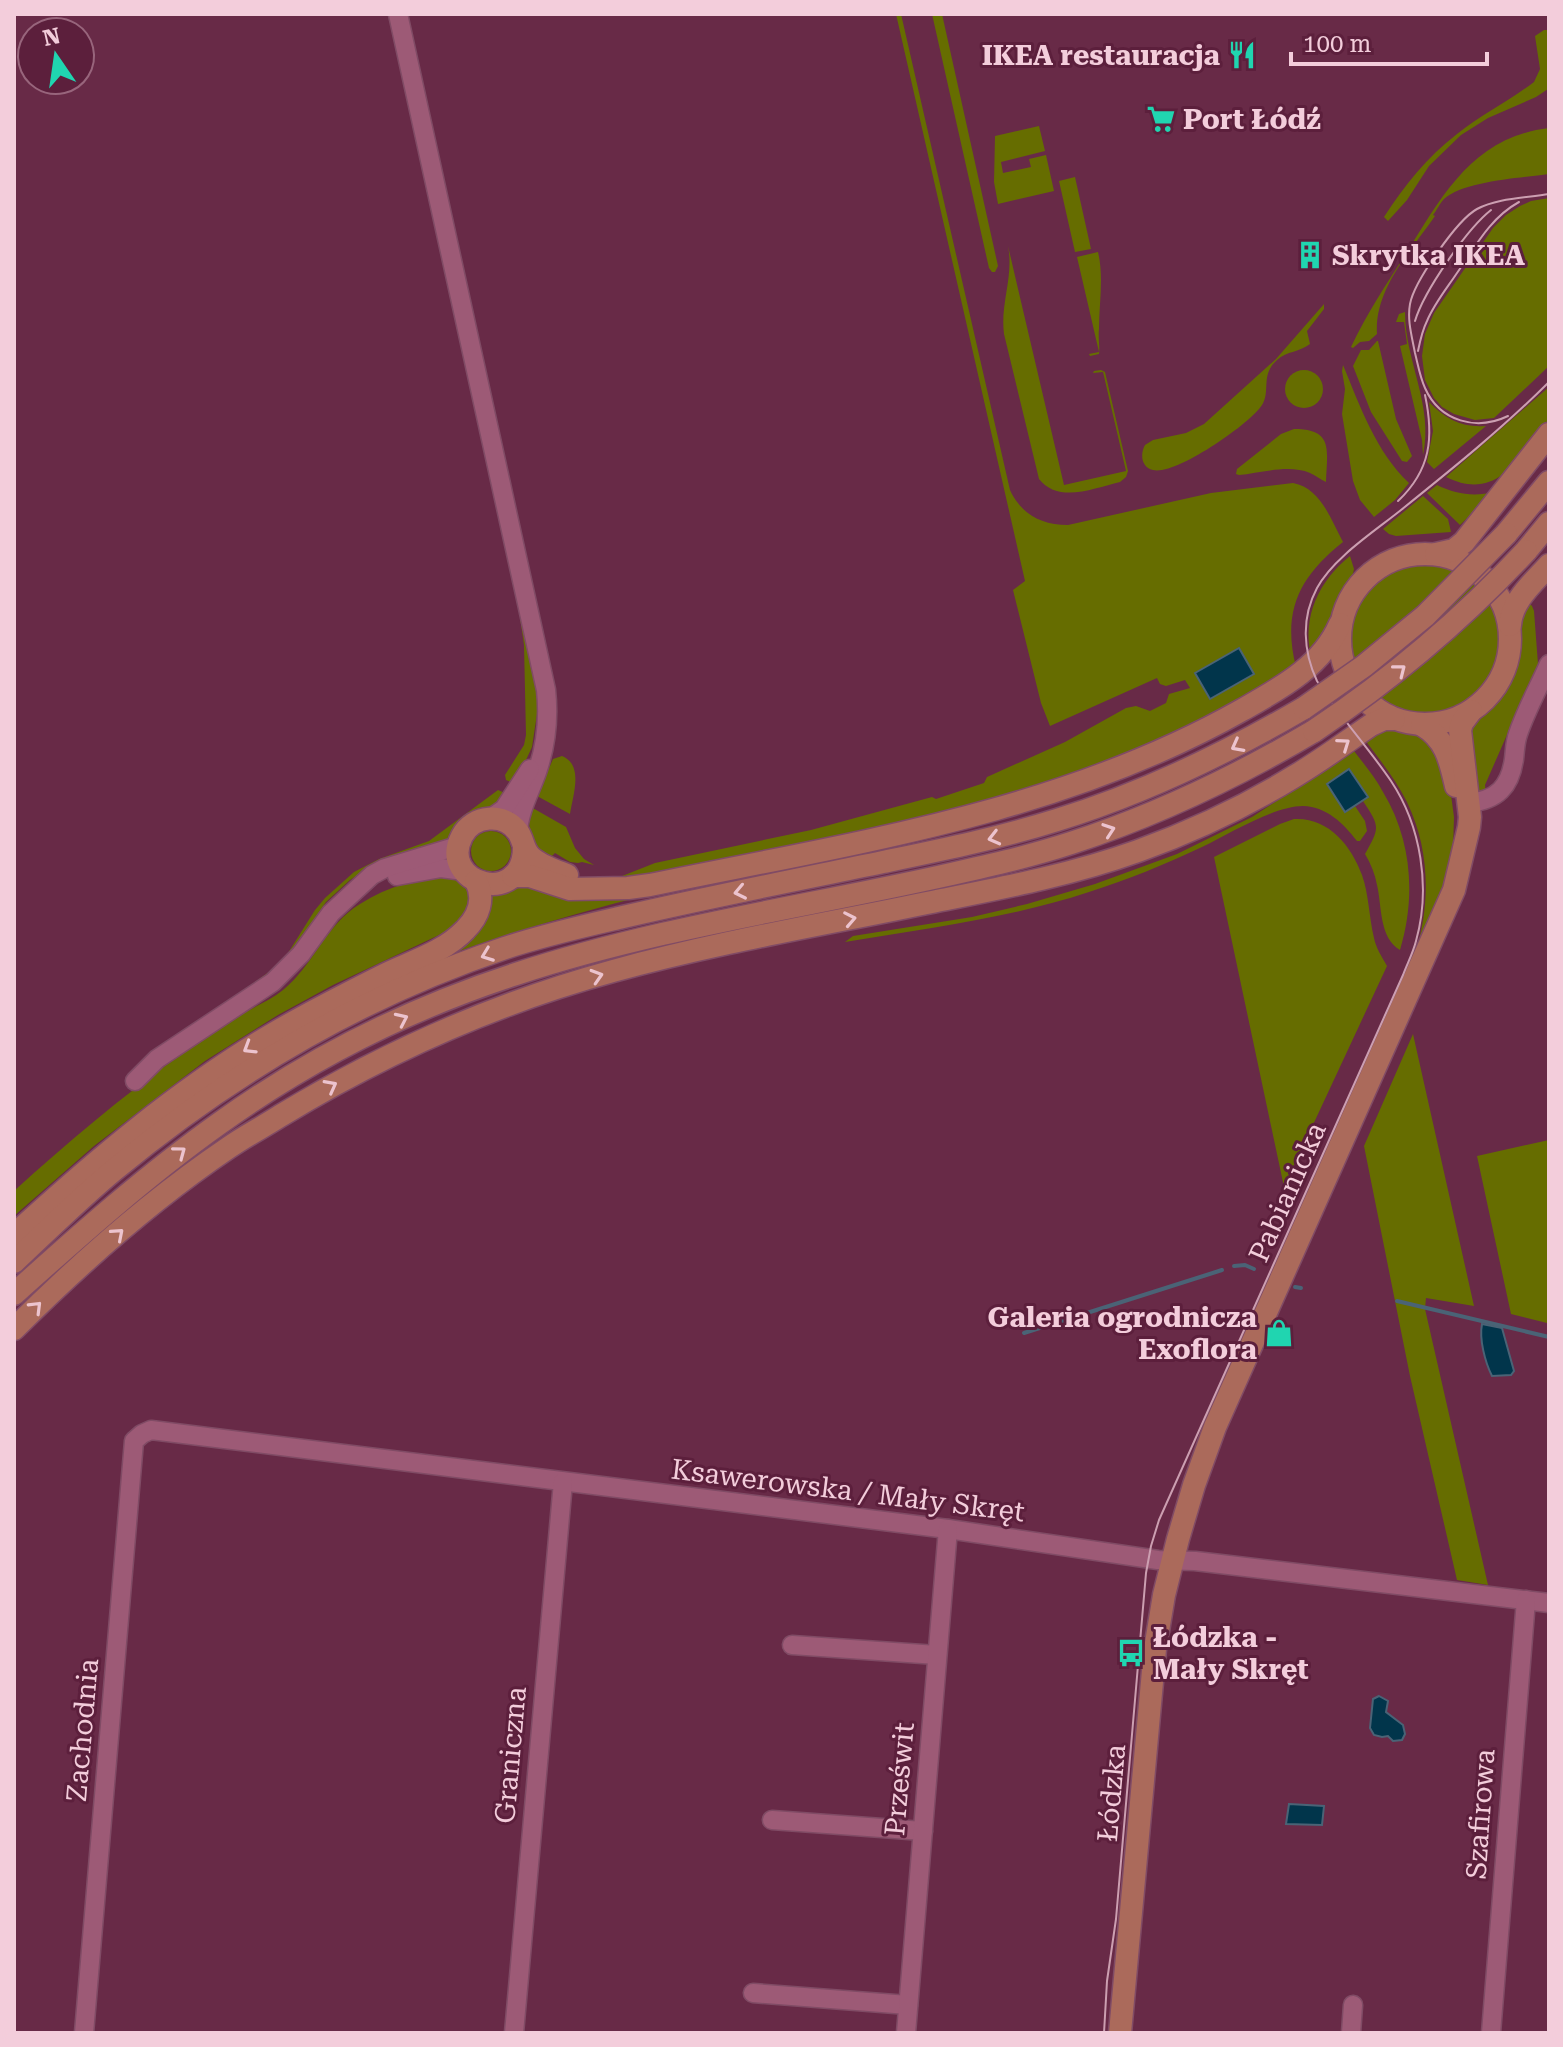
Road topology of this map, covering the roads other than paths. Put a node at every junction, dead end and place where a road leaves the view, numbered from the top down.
1 (398, 14) edge
2 (1549, 434) edge
3 (1549, 482) edge
4 (1549, 523) edge
5 (1436, 554) junction
6 (1549, 565) edge
7 (1340, 624) junction
8 (1510, 625) junction
9 (1549, 664) edge
10 (1297, 677) junction
11 (1354, 686) junction
12 (1471, 711) junction
13 (1394, 719) junction
14 (1422, 725) junction
15 (546, 729) junction
16 (1469, 803) junction
17 (491, 818) junction
18 (460, 840) junction
19 (521, 840) junction
20 (1463, 851) junction
21 (470, 876) junction
22 (513, 876) junction
23 (364, 884) junction
24 (597, 888) junction
25 (135, 1081) dead end
26 (14, 1235) edge
27 (14, 1262) edge
28 (14, 1294) edge
29 (14, 1329) edge
30 (142, 1434) joint
31 (563, 1482) junction
32 (948, 1529) junction
33 (1172, 1560) junction
34 (1526, 1600) junction
35 (1549, 1603) edge
36 (792, 1645) dead end
37 (937, 1655) junction
38 (772, 1820) dead end
39 (923, 1831) junction
40 (753, 1993) dead end
41 (908, 2005) junction
42 (1353, 2005) dead end
43 (84, 2033) edge
44 (514, 2033) edge
45 (906, 2033) edge
46 (1120, 2033) edge
47 (1351, 2033) edge
48 (1491, 2033) edge

1 - 15 street
2 - 5 main road
3 -> 27 main road, bridge
28 -> 4 main road, bridge
5 - 7 main road
5 - 8 main road
6 - 8 main road
7 - 10 main road
7 - 11 main road
8 - 12 main road
9 - 16 street
10 - 11 main road
10 - 24 main road
11 - 13 main road
12 - 14 main road
12 - 16 main road, Pabianicka
13 - 14 main road
29 -> 13 main road
14 - 20 main road, Pabianicka
15 - 17 street
15 - 19 street
16 - 20 main road, Pabianicka
17 - 18 main road
17 - 19 main road
18 - 21 main road
18 - 23 street
19 - 22 main road
19 - 24 main road
20 - 33 main road, Pabianicka
21 - 22 main road
21 - 23 street
21 -> 26 main road
22 - 24 main road
23 - 25 street
30 - 31 street, Ksawerowska / Mały Skręt
30 - 43 street, Zachodnia
31 - 32 street, Ksawerowska / Mały Skręt
31 - 44 street, Graniczna
32 - 33 street, Ksawerowska / Mały Skręt
32 - 37 street, Prześwit
33 - 34 street, Ksawerowska / Mały Skręt
33 - 46 main road, Łódzka
34 - 35 street, Ksawerowska / Mały Skręt
34 - 48 street, Szafirowa
36 - 37 street
37 - 39 street, Prześwit
38 - 39 street
39 - 41 street, Prześwit
40 - 41 street
41 - 45 street, Prześwit
42 - 47 street

